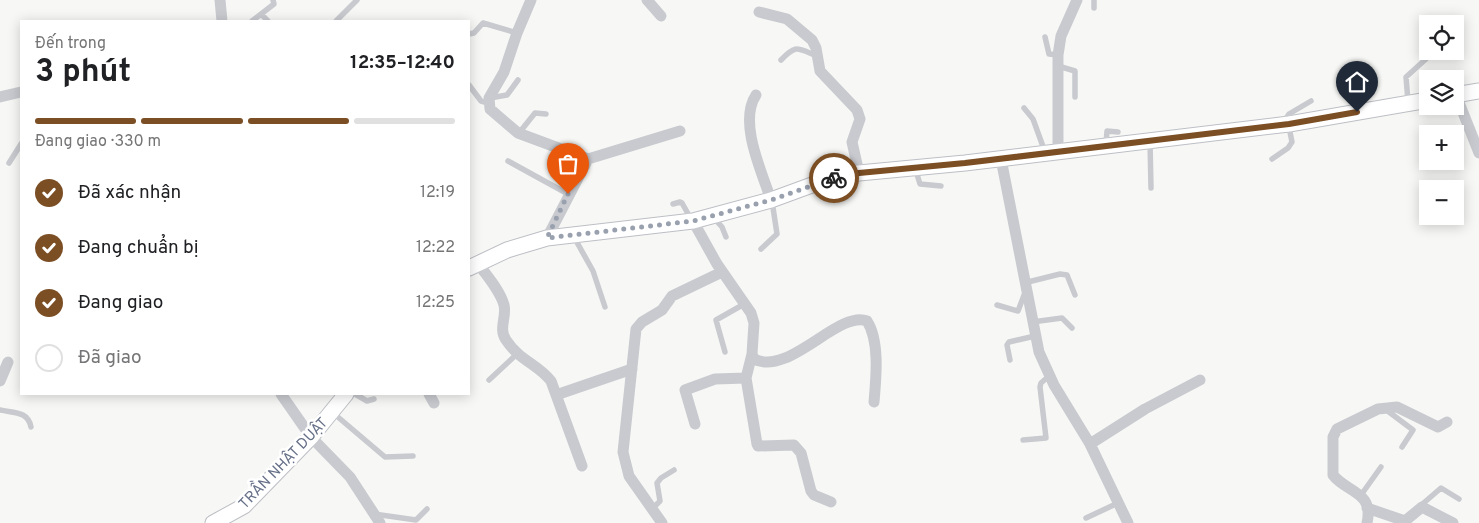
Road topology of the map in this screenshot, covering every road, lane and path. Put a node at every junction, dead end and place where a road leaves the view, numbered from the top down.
1 (220, 0) edge
2 (274, 0) edge
3 (357, 0) edge
4 (531, 0) edge
5 (647, 0) edge
6 (1076, 0) edge
7 (1094, 0) edge
8 (1094, 8) dead end
9 (759, 12) dead end
10 (261, 14) junction
11 (661, 16) dead end
12 (222, 20) edge
13 (253, 20) edge
14 (267, 20) edge
15 (337, 20) edge
16 (517, 33) junction
17 (470, 34) edge
18 (1045, 37) dead end
19 (817, 56) junction
20 (781, 60) dead end
21 (1058, 60) junction
22 (1425, 60) edge
23 (518, 80) dead end
24 (470, 86) edge
25 (1479, 91) edge
26 (20, 92) edge
27 (1464, 94) edge
28 (756, 95) dead end
29 (0, 97) edge
30 (1075, 97) dead end
31 (489, 100) junction
32 (1311, 101) dead end
33 (1419, 101) edge
34 (1408, 103) junction
35 (1024, 108) dead end
36 (546, 114) dead end
37 (1463, 115) edge
38 (1289, 124) junction
39 (680, 131) dead end
40 (1118, 132) dead end
41 (519, 133) junction
42 (1150, 140) junction
43 (20, 146) edge
44 (1106, 146) junction
45 (1051, 151) junction
46 (1479, 153) edge
47 (1001, 158) junction
48 (588, 159) junction
49 (1272, 159) dead end
50 (508, 161) dead end
51 (9, 163) dead end
52 (915, 168) junction
53 (859, 173) junction
54 (941, 186) dead end
55 (1151, 188) dead end
56 (568, 194) junction
57 (771, 200) junction
58 (673, 204) dead end
59 (713, 217) junction
60 (693, 221) junction
61 (572, 236) junction
62 (726, 237) dead end
63 (547, 238) junction
64 (761, 249) dead end
65 (473, 265) edge
66 (722, 272) junction
67 (1025, 286) junction
68 (1075, 295) dead end
69 (746, 303) junction
70 (997, 305) dead end
71 (605, 307) dead end
72 (1032, 322) junction
73 (1072, 328) dead end
74 (1035, 336) junction
75 (725, 352) dead end
76 (517, 354) junction
77 (752, 354) junction
78 (1010, 360) dead end
79 (8, 362) dead end
80 (632, 369) junction
81 (1049, 376) junction
82 (746, 378) junction
83 (489, 380) dead end
84 (1200, 380) dead end
85 (0, 381) edge
86 (282, 395) edge
87 (345, 395) edge
88 (357, 395) edge
89 (556, 395) junction
90 (374, 399) dead end
91 (874, 402) dead end
92 (1383, 408) junction
93 (0, 410) edge
94 (332, 412) junction
95 (1446, 422) dead end
96 (695, 424) dead end
97 (31, 427) dead end
98 (311, 437) junction
99 (1023, 440) dead end
100 (1090, 444) junction
101 (1402, 447) dead end
102 (413, 456) dead end
103 (582, 466) dead end
104 (1381, 467) dead end
105 (674, 470) dead end
106 (1361, 495) junction
107 (1459, 499) dead end
108 (832, 502) dead end
109 (1118, 503) junction
110 (1367, 508) junction
111 (1418, 508) junction
112 (427, 509) dead end
113 (652, 509) junction
114 (377, 518) edge
115 (1086, 518) dead end
116 (213, 523) edge
117 (662, 523) edge
118 (1128, 523) edge
119 (1367, 523) edge
120 (1452, 523) edge

1 - 12 street
2 - 10 lane
3 - 15 lane
4 - 16 street
5 - 11 street
6 - 21 street
7 - 8 lane
9 - 19 street
10 - 13 lane
10 - 14 lane
16 - 17 lane
16 - 31 street
18 - 21 lane
19 - 20 lane
19 - 53 street
21 - 30 lane
21 - 45 street
22 - 34 lane
23 - 31 lane
24 - 31 lane
25 - 27 main road
26 - 29 street
28 - 57 street
31 - 41 street
32 - 38 lane
33 - 34 main road
34 - 38 main road
35 - 45 lane
36 - 41 lane
37 - 46 street
38 - 42 main road
38 - 49 lane
39 - 48 street
40 - 44 lane
41 - 48 street
42 - 44 main road
42 - 55 lane
43 - 51 lane
44 - 45 main road
45 - 47 main road
47 - 52 main road
47 - 67 street
48 - 56 street
50 - 56 lane
52 - 53 main road
52 - 54 lane
53 - 57 main road
56 - 63 street
57 - 59 main road
57 - 64 lane
58 - 60 lane
59 - 60 main road
59 - 62 lane
60 - 61 main road
60 - 66 street
61 - 63 main road
61 - 71 lane
63 - 65 main road
65 - 76 street
66 - 69 street
66 - 80 street
67 - 68 lane
67 - 70 lane
67 - 72 street
69 - 75 lane
69 - 77 street
72 - 73 lane
72 - 74 street
74 - 78 lane
74 - 81 street
76 - 83 lane
76 - 89 street
77 - 82 street
77 - 91 street
79 - 85 street
80 - 89 street
80 - 113 street
81 - 99 lane
81 - 100 street
82 - 96 street
82 - 108 street
84 - 100 street
86 - 98 street
87 - 94 main road, TRẦN NHẬT DUẬT
88 - 90 lane
89 - 103 street
92 - 95 street
92 - 101 lane
92 - 106 street
93 - 97 lane
94 - 98 main road, TRẦN NHẬT DUẬT
94 - 102 lane
98 - 114 street
98 - 116 main road, TRẦN NHẬT DUẬT
100 - 109 street
104 - 106 lane
105 - 113 lane
106 - 110 street
107 - 111 lane
109 - 115 lane
109 - 118 street
110 - 111 street
110 - 119 street
111 - 120 street
112 - 114 lane
113 - 117 street

